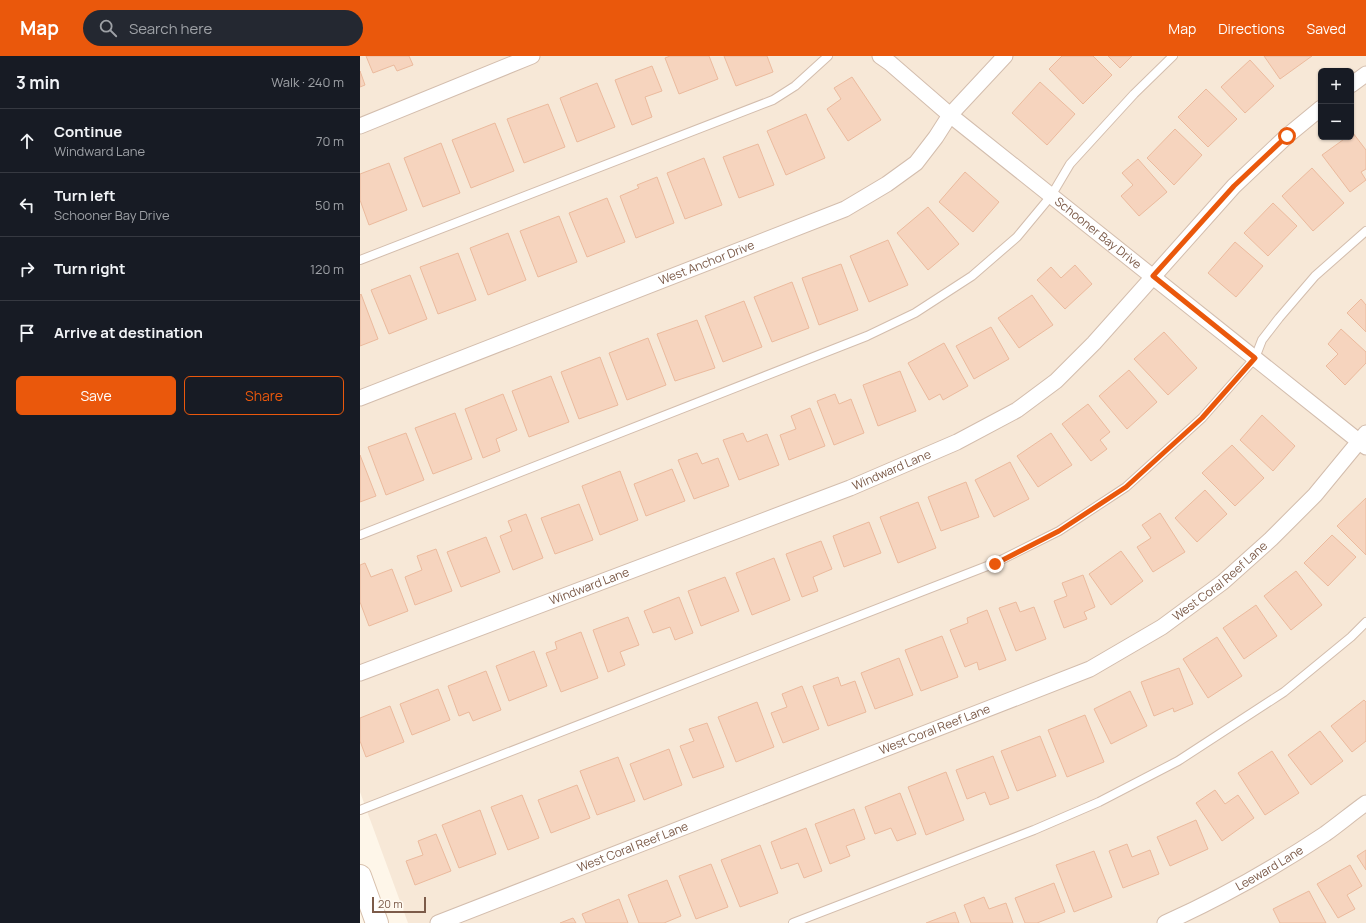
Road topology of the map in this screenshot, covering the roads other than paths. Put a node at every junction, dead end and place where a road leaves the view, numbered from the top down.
1 (532, 56) edge
2 (828, 56) edge
3 (880, 56) edge
4 (1005, 56) edge
5 (1173, 56) edge
6 (1366, 74) edge
7 (1354, 83) edge
8 (1318, 110) edge
9 (950, 115) junction
10 (360, 126) edge
11 (1051, 196) junction
12 (1366, 230) edge
13 (360, 260) edge
14 (1153, 276) junction
15 (1255, 358) junction
16 (360, 398) edge
17 (1364, 441) edge
18 (360, 535) edge
19 (1366, 622) edge
20 (360, 673) edge
21 (1366, 803) edge
22 (360, 810) edge
23 (360, 876) edge
24 (377, 923) edge
25 (438, 923) edge
26 (794, 923) edge
27 (1165, 923) edge

1 - 10 street
2 - 13 lane
3 - 9 street, Schooner Bay Drive
4 - 9 street, West Anchor Drive
5 - 11 lane
6 - 7 street
8 - 14 street, Windward Lane
9 - 11 street, Schooner Bay Drive
9 - 16 street, West Anchor Drive
11 - 14 street, Schooner Bay Drive
11 - 18 lane
12 - 15 lane
14 - 15 street, Schooner Bay Drive
14 - 20 street, Windward Lane
15 - 17 street, Schooner Bay Drive
15 - 22 lane
17 - 25 street, West Coral Reef Lane
19 - 26 lane
21 - 27 street, Leeward Lane
23 - 24 main road

